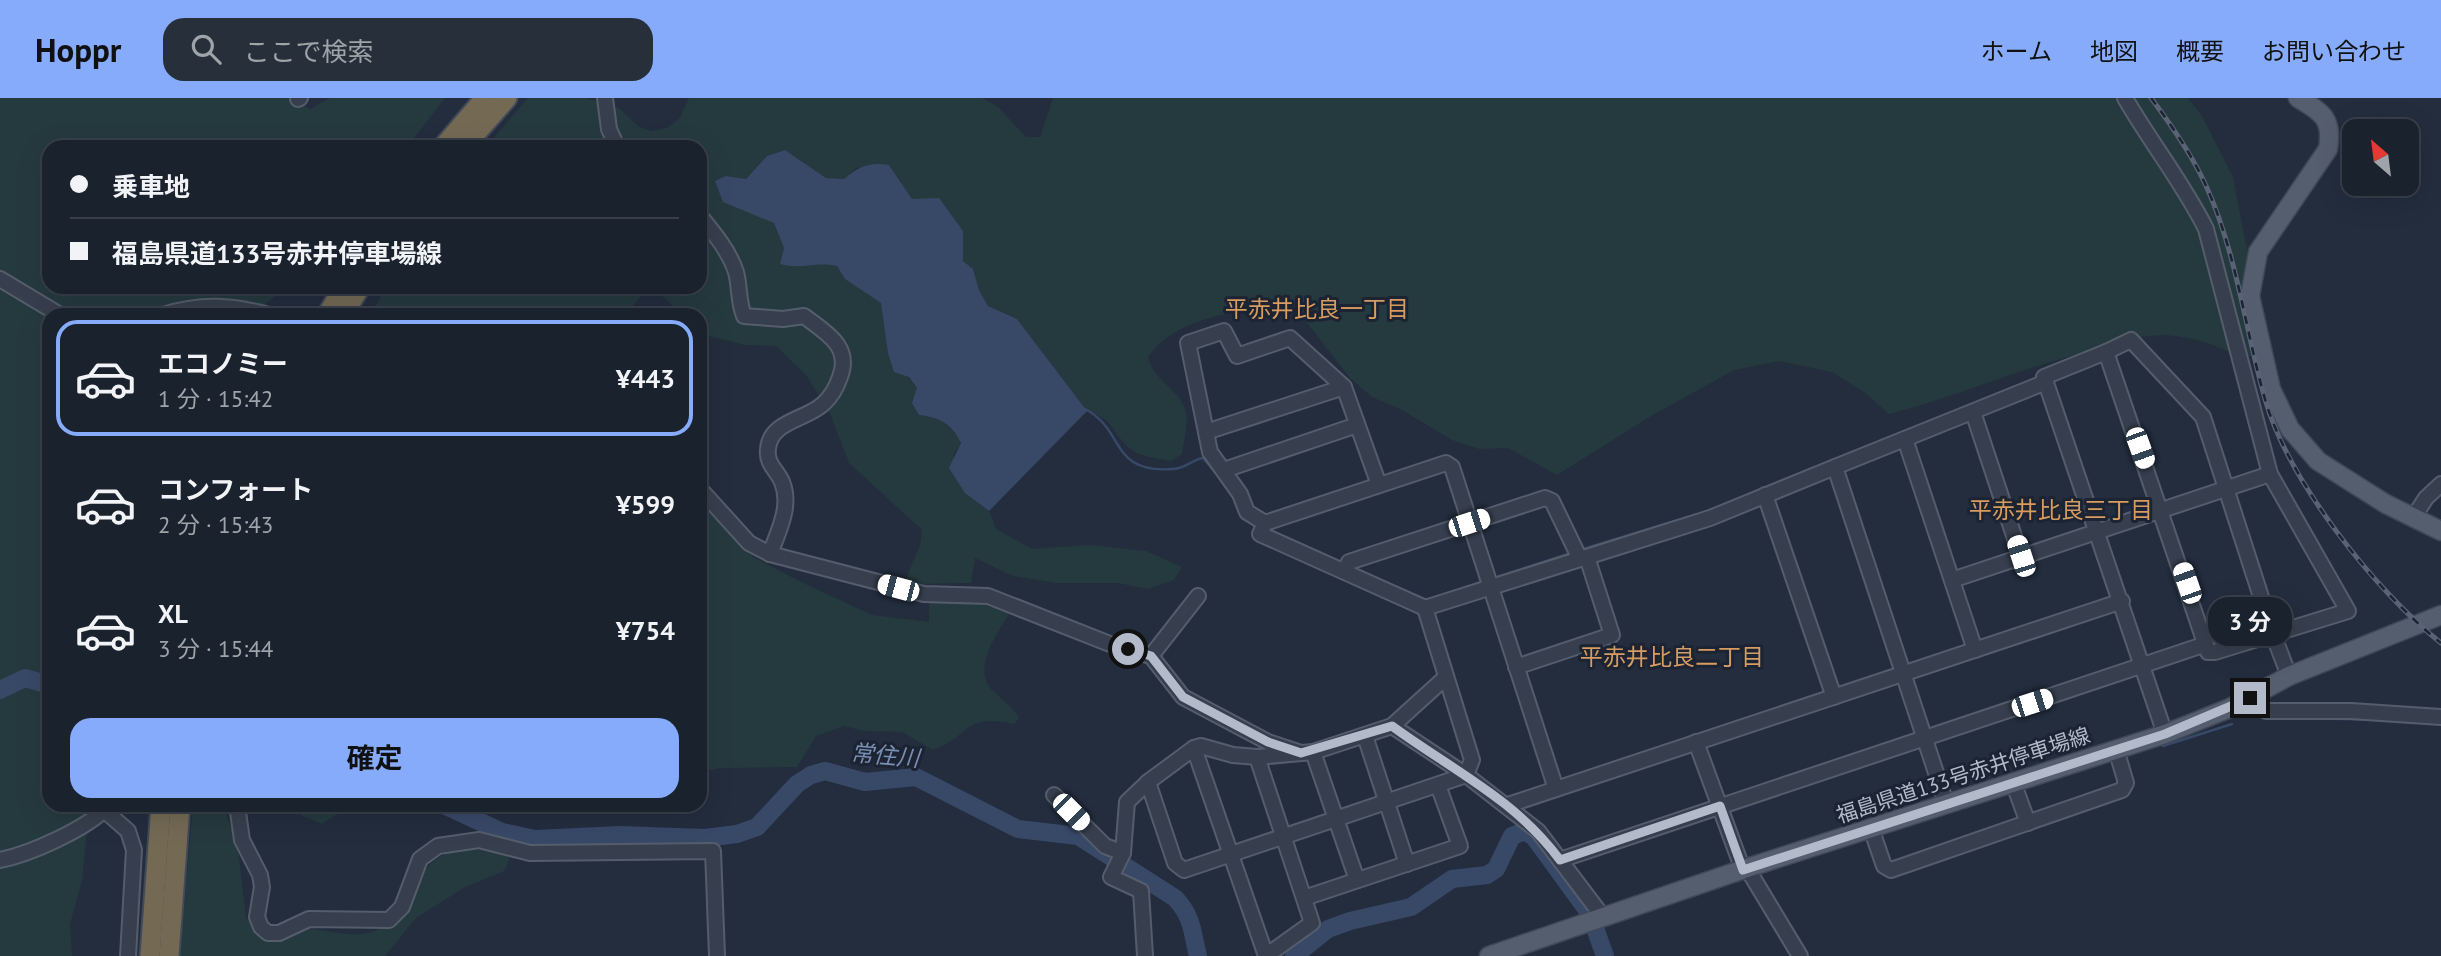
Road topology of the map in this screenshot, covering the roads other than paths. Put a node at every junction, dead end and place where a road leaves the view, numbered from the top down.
1 (485, 98) edge
2 (507, 98) edge
3 (605, 98) edge
4 (2125, 98) edge
5 (2298, 98) edge
6 (449, 140) edge
7 (470, 140) edge
8 (614, 140) edge
9 (707, 225) edge
10 (0, 279) edge
11 (48, 308) edge
12 (186, 308) edge
13 (239, 308) edge
14 (2106, 352) junction
15 (2046, 382) junction
16 (1344, 387) junction
17 (1973, 412) junction
18 (1357, 425) junction
19 (1206, 432) junction
20 (1905, 439) junction
21 (1835, 467) junction
22 (1224, 470) junction
23 (2270, 474) junction
24 (2441, 484) edge
25 (1380, 485) junction
26 (2226, 488) junction
27 (1765, 495) junction
28 (707, 497) edge
29 (2162, 510) junction
30 (2413, 518) junction
31 (1469, 523) junction
32 (1264, 527) junction
33 (2098, 531) junction
34 (2441, 531) edge
35 (770, 554) junction
36 (1579, 554) junction
37 (2021, 556) junction
38 (1347, 566) junction
39 (1952, 580) junction
40 (1488, 582) junction
41 (1198, 596) dead end
42 (2122, 601) junction
43 (1425, 608) junction
44 (2441, 615) edge
45 (2273, 634) junction
46 (2206, 644) junction
47 (1975, 650) junction
48 (1151, 656) junction
49 (2144, 666) junction
50 (1516, 667) junction
51 (1904, 674) junction
52 (2289, 676) junction
53 (1446, 677) junction
54 (1834, 697) junction
55 (2250, 698) junction
56 (2441, 718) edge
57 (1392, 726) junction
58 (2165, 734) junction
59 (1364, 736) junction
60 (1925, 738) junction
61 (1696, 742) junction
62 (1194, 748) junction
63 (2116, 749) junction
64 (1307, 752) junction
65 (1257, 757) junction
66 (1466, 775) junction
67 (1148, 782) junction
68 (2013, 782) junction
69 (1438, 785) junction
70 (1556, 789) junction
71 (1054, 795) dead end
72 (1386, 802) junction
73 (1946, 803) junction
74 (1508, 805) junction
75 (1720, 806) junction
76 (99, 812) edge
77 (110, 812) edge
78 (160, 812) edge
79 (179, 812) edge
80 (238, 812) edge
81 (1336, 818) junction
82 (2028, 823) junction
83 (1871, 828) junction
84 (1283, 835) junction
85 (1231, 853) junction
86 (0, 860) edge
87 (1560, 860) junction
88 (1120, 861) junction
89 (1407, 863) junction
90 (1745, 869) junction
91 (1357, 880) junction
92 (1304, 898) junction
93 (1596, 919) junction
94 (1797, 955) edge
95 (128, 956) edge
96 (150, 956) edge
97 (169, 956) edge
98 (717, 956) edge
99 (1145, 956) edge
100 (1266, 956) edge
101 (1489, 956) edge

1 - 6 highway
2 - 7 highway
3 - 8 street
4 - 23 street
5 - 30 main road
9 - 35 street
10 - 11 street
12 - 13 street
14 - 15 street
14 - 26 street
14 - 29 street
15 - 17 street
15 - 33 street
16 - 18 street
16 - 19 street
16 - 19 street
17 - 20 street
17 - 37 street
18 - 22 street
18 - 25 street
19 - 22 street
20 - 21 street
20 - 39 street
21 - 27 street
21 - 51 street
22 - 32 street
23 - 26 street
23 - 45 street
24 - 30 street
25 - 31 street
25 - 32 street
26 - 29 street
26 - 45 street
27 - 36 street
27 - 54 street
28 - 35 street
29 - 33 street
29 - 46 street
30 - 34 main road
31 - 36 street
31 - 38 street
31 - 40 street
32 - 38 street
33 - 37 street
33 - 42 street
35 - 48 street
36 - 40 street
36 - 50 street
37 - 39 street
38 - 43 street
39 - 47 street
40 - 43 street
40 - 50 street
41 - 48 street
42 - 47 street
42 - 49 street
43 - 53 street
44 - 52 main road, 福島県道133号赤井停車場線
45 - 46 street
45 - 52 street
46 - 49 street
47 - 51 street
48 - 64 street
49 - 58 street
49 - 60 street
50 - 70 street
51 - 54 street
51 - 60 street
52 - 55 main road, 福島県道133号赤井停車場線
53 - 57 street
53 - 66 street
54 - 61 street
55 - 56 street
55 - 58 main road, 福島県道133号赤井停車場線
57 - 59 street
57 - 66 street
58 - 63 main road, 福島県道133号赤井停車場線
59 - 64 street
59 - 72 street
60 - 73 street
60 - 75 street
61 - 70 street
61 - 75 street
62 - 65 street
62 - 67 street
62 - 85 street
63 - 68 main road, 福島県道133号赤井停車場線
63 - 82 street
64 - 65 street
64 - 81 street
65 - 84 street
66 - 69 street
66 - 74 street
67 - 85 street
67 - 88 street
68 - 73 main road, 福島県道133号赤井停車場線
68 - 82 street
69 - 72 street
69 - 89 street
70 - 74 street
71 - 88 street
72 - 81 street
72 - 89 street
73 - 83 main road, 福島県道133号赤井停車場線
74 - 87 street
75 - 87 street
75 - 90 street
76 - 86 street
77 - 95 street
78 - 96 highway
79 - 97 highway
80 - 98 street
81 - 84 street
81 - 91 street
82 - 83 street
83 - 90 main road, 福島県道133号赤井停車場線
84 - 85 street
84 - 92 street
85 - 100 street
87 - 93 street
88 - 99 street
89 - 91 street
90 - 93 main road, 福島県道133号赤井停車場線
90 - 94 street
91 - 92 street
92 - 100 street
93 - 101 main road, 福島県道133号赤井停車場線

